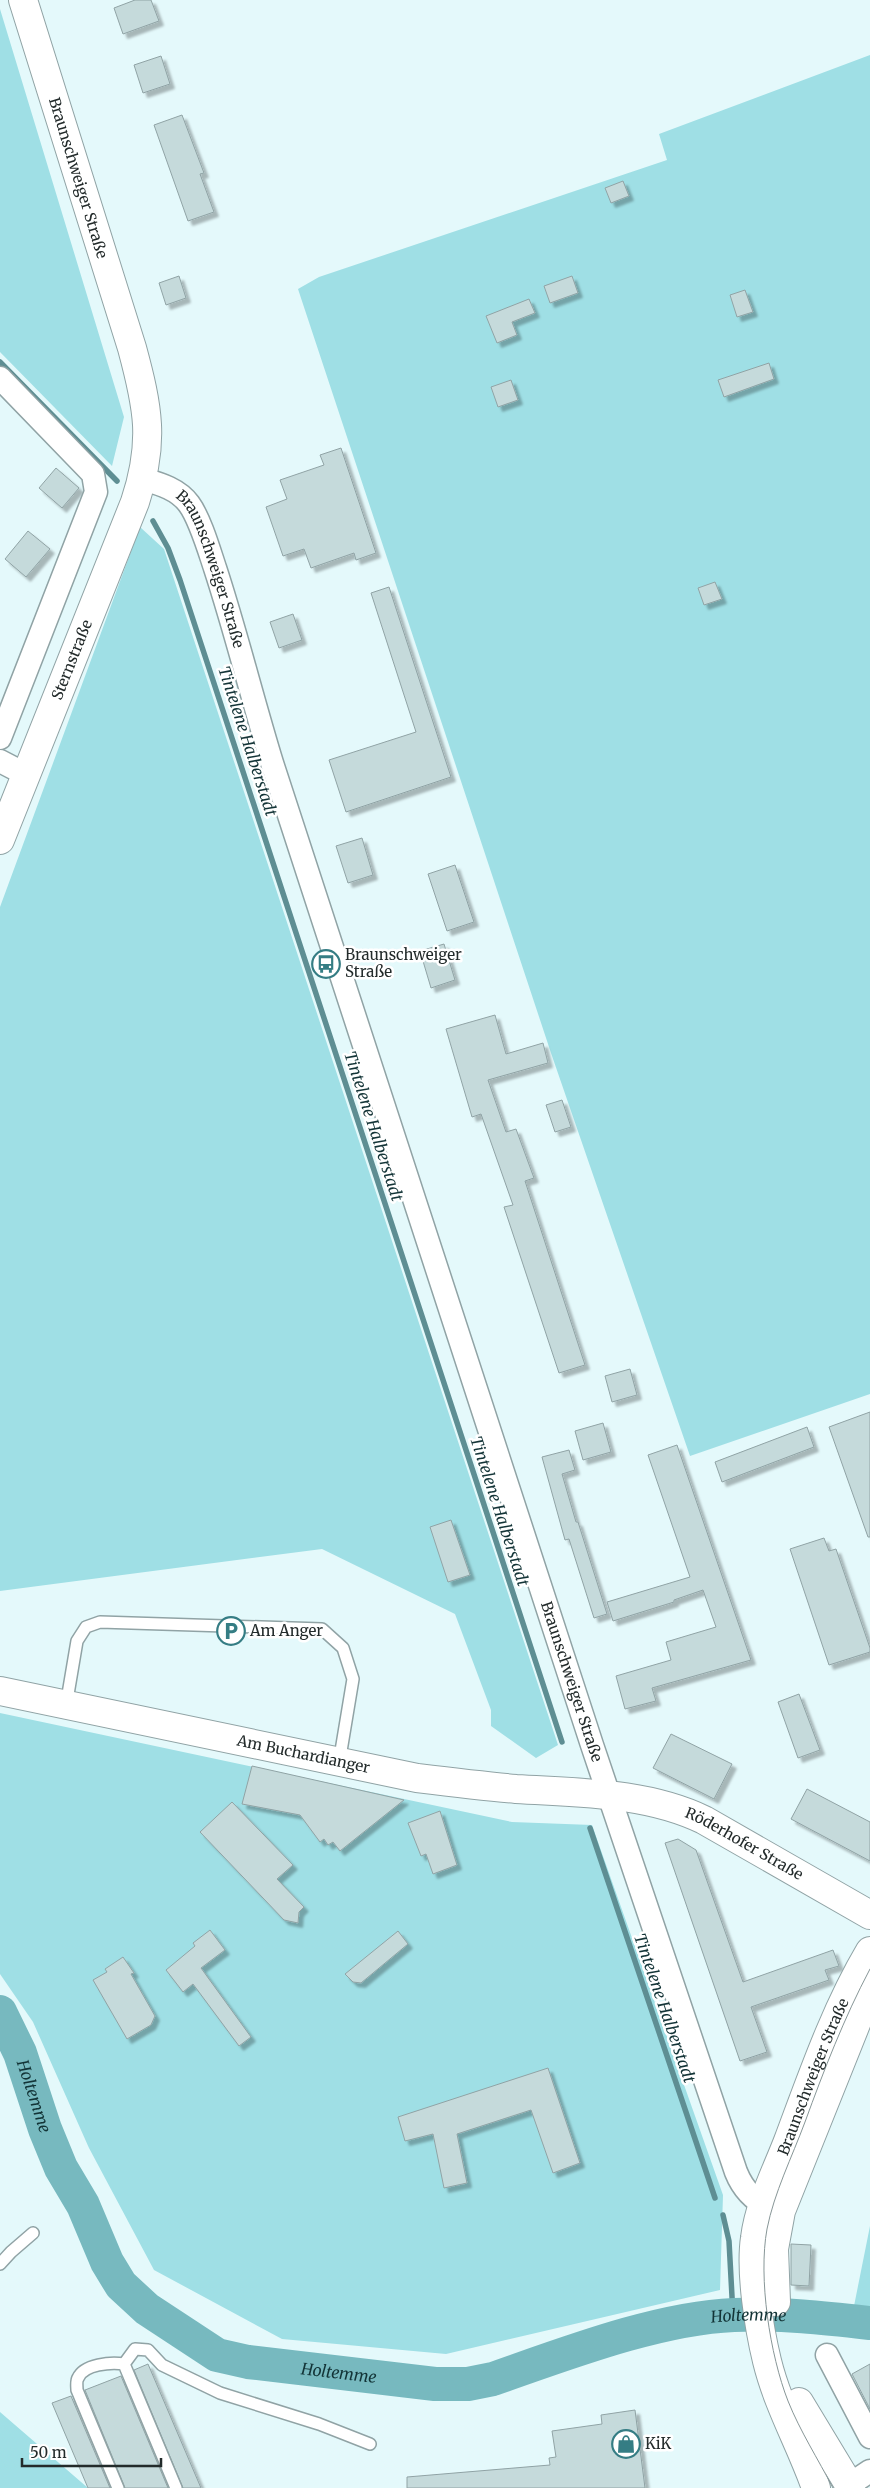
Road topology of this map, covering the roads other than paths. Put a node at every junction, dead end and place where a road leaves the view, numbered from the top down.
1 (22, 0) edge
2 (0, 378) edge
3 (143, 479) junction
4 (0, 738) edge
5 (0, 761) edge
6 (26, 774) junction
7 (0, 840) edge
8 (0, 1692) edge
9 (66, 1706) junction
10 (339, 1763) junction
11 (610, 1795) junction
12 (870, 1915) edge
13 (870, 1951) edge
14 (870, 1989) edge
15 (773, 2208) junction
16 (33, 2232) dead end
17 (0, 2264) edge
18 (773, 2344) junction
19 (827, 2355) dead end
20 (124, 2364) junction
21 (870, 2438) edge
22 (370, 2444) dead end
23 (857, 2481) edge
24 (118, 2488) edge
25 (176, 2488) edge
26 (816, 2488) edge

1 - 3 main road, Braunschweiger Straße
2 - 4 street
3 - 6 main road, Sternstraße
3 - 11 street, Braunschweiger Straße
5 - 6 street
6 - 7 main road, Sternstraße
8 - 9 main road, Am Buchardianger
9 - 10 main road, Am Buchardianger
9 - 10 lane
10 - 11 main road, Am Buchardianger
11 - 12 main road, Röderhofer Straße
11 - 15 street, Braunschweiger Straße
13 - 15 main road, Braunschweiger Straße
14 - 15 main road, Braunschweiger Straße
15 - 18 main road, Braunschweiger Straße
16 - 17 lane
18 - 23 main road, Braunschweiger Straße
18 - 26 main road, Braunschweiger Straße
19 - 21 street
20 - 22 lane
20 - 24 lane
20 - 25 lane

